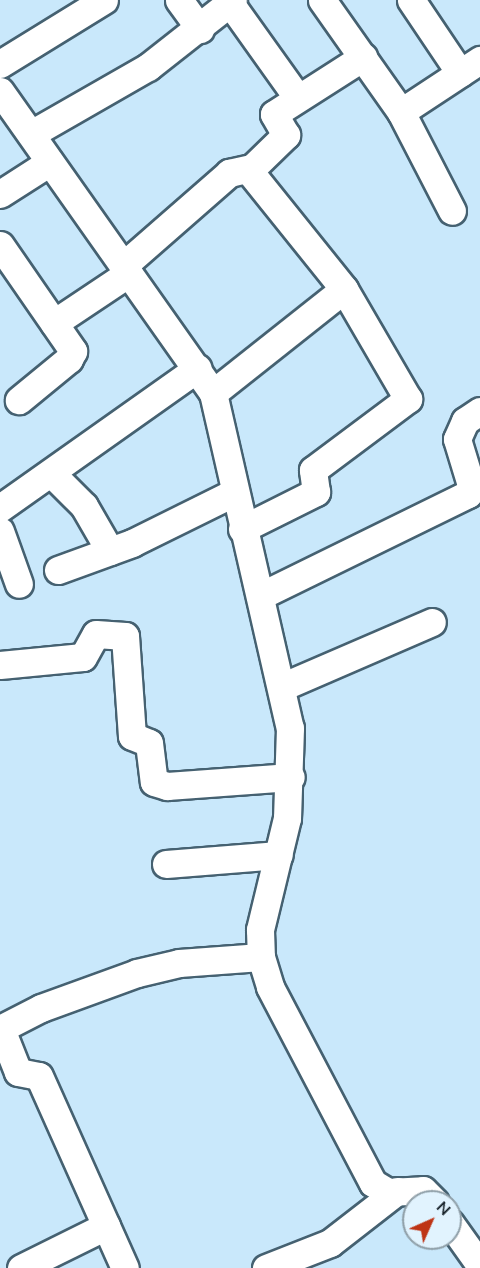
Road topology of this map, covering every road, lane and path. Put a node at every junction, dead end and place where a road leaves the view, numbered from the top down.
1 (104, 0) edge
2 (179, 0) edge
3 (322, 0) edge
4 (411, 0) edge
5 (231, 1) edge
6 (200, 29) junction
7 (363, 57) junction
8 (0, 64) edge
9 (470, 67) edge
10 (0, 91) edge
11 (297, 97) junction
12 (401, 112) junction
13 (31, 134) junction
14 (51, 162) junction
15 (251, 168) junction
16 (0, 194) edge
17 (452, 211) dead end
18 (0, 245) edge
19 (127, 269) junction
20 (344, 289) junction
21 (54, 323) junction
22 (198, 368) junction
23 (213, 393) junction
24 (19, 400) dead end
25 (480, 411) edge
26 (52, 474) junction
27 (233, 493) junction
28 (0, 508) edge
29 (242, 530) junction
30 (0, 531) edge
31 (110, 551) junction
32 (58, 570) dead end
33 (19, 584) dead end
34 (260, 596) junction
35 (432, 622) dead end
36 (0, 665) edge
37 (284, 686) junction
38 (291, 777) junction
39 (279, 855) junction
40 (166, 864) dead end
41 (261, 957) junction
42 (1, 1029) edge
43 (9, 1077) edge
44 (397, 1191) junction
45 (402, 1191) edge
46 (106, 1226) junction
47 (465, 1233) edge
48 (480, 1265) edge
49 (21, 1268) edge
50 (125, 1268) edge
51 (266, 1268) edge

1 - 8 street
2 - 6 street
3 - 7 street
4 - 9 street
5 - 6 street
5 - 11 street
6 - 13 street
7 - 11 street
7 - 12 street
9 - 12 street
10 - 13 street
11 - 15 street
12 - 17 street
13 - 14 street
14 - 16 street
14 - 19 street
15 - 19 street
15 - 20 street
18 - 21 street
19 - 21 street
19 - 22 street
20 - 23 street
20 - 29 street
21 - 24 street
22 - 23 street
22 - 26 street
23 - 27 street
25 - 34 street
26 - 28 street
26 - 31 street
27 - 29 street
27 - 31 street
29 - 34 street
30 - 33 street
31 - 32 street
34 - 37 street
35 - 37 street
36 - 38 street
37 - 38 street
38 - 39 street
39 - 40 street
39 - 41 street
41 - 42 street
41 - 44 street
42 - 43 street
43 - 46 street
44 - 45 street
44 - 51 street
46 - 49 street
46 - 50 street
47 - 48 street

